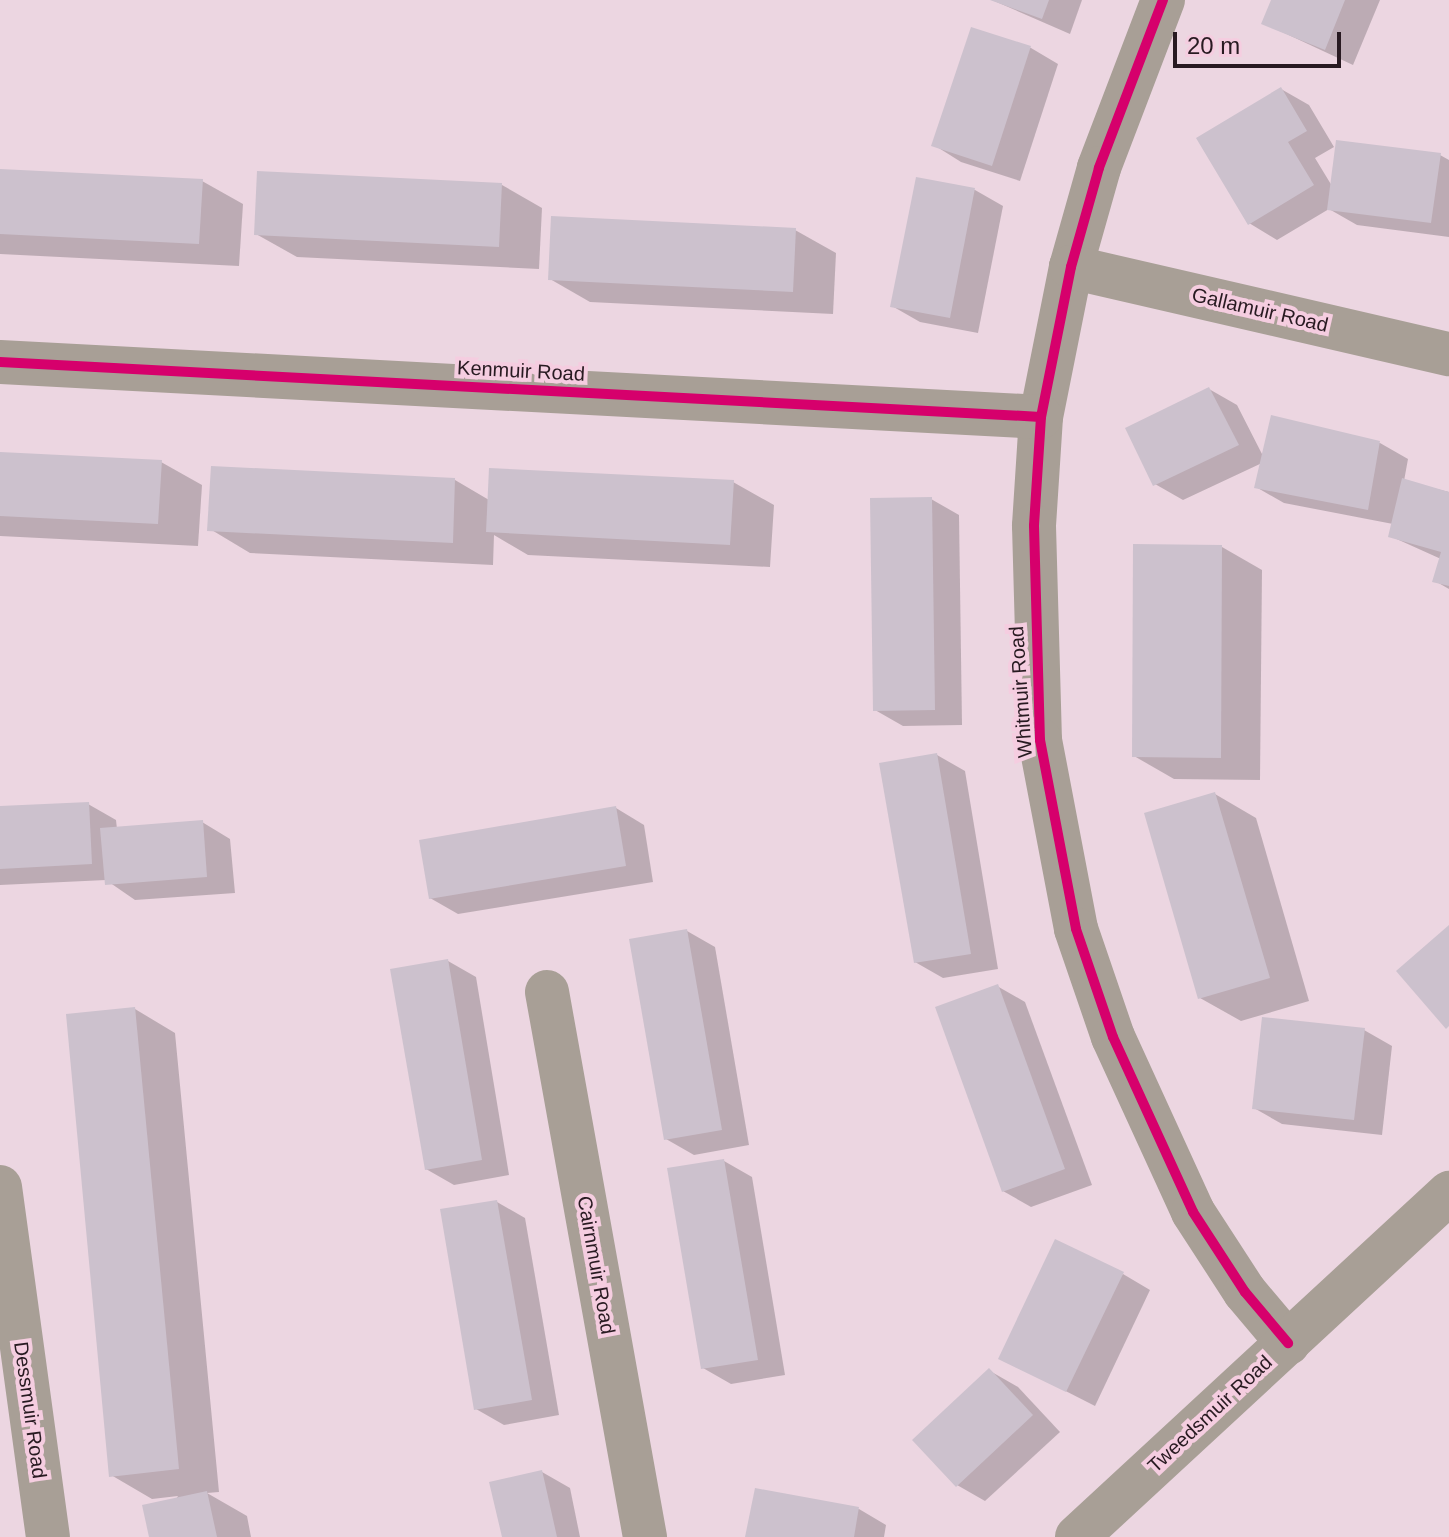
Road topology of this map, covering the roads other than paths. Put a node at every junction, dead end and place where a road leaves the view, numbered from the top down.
1 (1163, 0) edge
2 (1071, 267) junction
3 (1449, 354) edge
4 (0, 362) edge
5 (1041, 417) junction
6 (547, 992) dead end
7 (0, 1187) edge
8 (1449, 1193) edge
9 (1288, 1343) junction
10 (48, 1537) edge
11 (645, 1537) edge
12 (1077, 1537) edge

1 - 2 street, Whitmuir Road
2 - 3 street, Gallamuir Road
2 - 5 street, Whitmuir Road
4 - 5 street, Kenmuir Road
5 - 9 street, Whitmuir Road
6 - 11 street, Cairnmuir Road
7 - 10 street, Dessmuir Road
8 - 9 street, Tweedsmuir Road
9 - 12 street, Tweedsmuir Road

